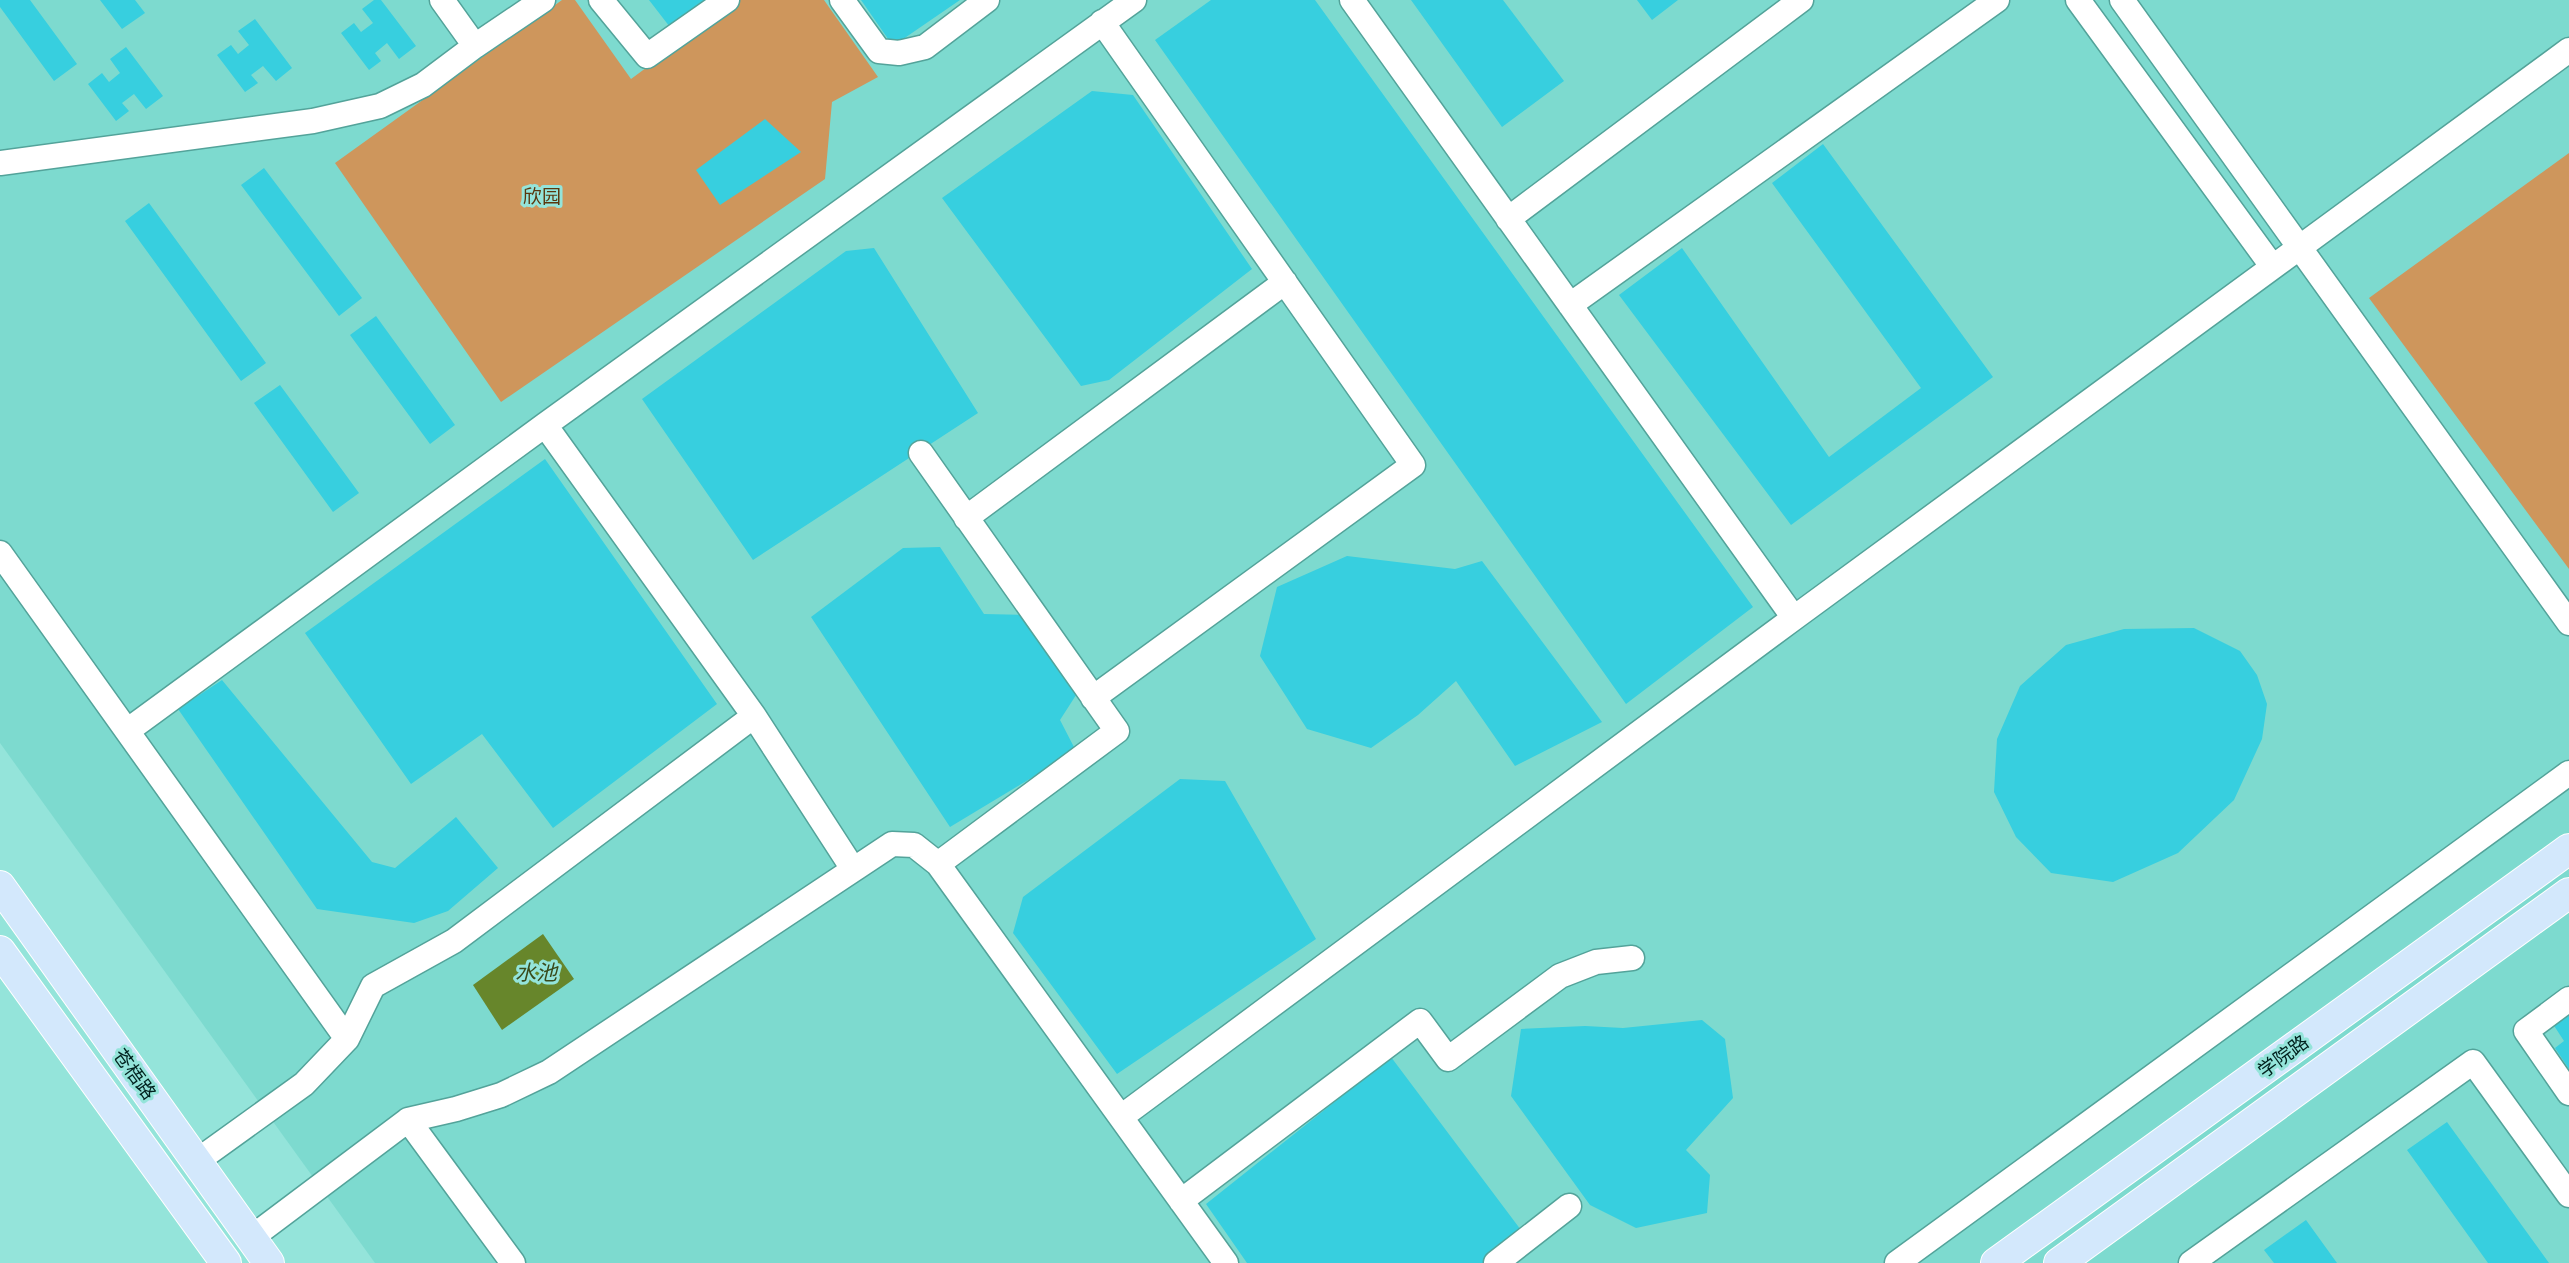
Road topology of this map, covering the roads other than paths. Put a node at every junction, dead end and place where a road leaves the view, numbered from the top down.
1 (442, 0) edge
2 (543, 0) edge
3 (601, 0) edge
4 (727, 0) edge
5 (842, 0) edge
6 (987, 0) edge
7 (1134, 0) edge
8 (1352, 0) edge
9 (1801, 0) edge
10 (1997, 0) edge
11 (2078, 0) edge
12 (2122, 0) edge
13 (1102, 22) junction
14 (475, 46) junction
15 (2569, 50) edge
16 (0, 163) edge
17 (1508, 219) junction
18 (2300, 246) junction
19 (2272, 267) junction
20 (1285, 282) junction
21 (1570, 305) junction
22 (545, 425) junction
23 (921, 453) dead end
24 (966, 518) junction
25 (0, 553) edge
26 (1794, 618) junction
27 (2569, 623) edge
28 (1093, 698) junction
29 (754, 716) junction
30 (127, 731) junction
31 (2569, 774) edge
32 (2569, 849) edge
33 (938, 864) junction
34 (853, 869) junction
35 (0, 886) edge
36 (2569, 892) edge
37 (0, 951) edge
38 (1632, 958) dead end
39 (2569, 999) edge
40 (347, 1039) junction
41 (2569, 1093) edge
42 (1121, 1118) junction
43 (408, 1120) junction
44 (197, 1161) junction
45 (2569, 1195) edge
46 (1181, 1201) junction
47 (1569, 1206) dead end
48 (251, 1238) junction
49 (1217, 1260) edge
50 (226, 1263) edge
51 (269, 1263) edge
52 (513, 1263) edge
53 (1496, 1263) edge
54 (1896, 1263) edge
55 (1996, 1263) edge
56 (2059, 1263) edge
57 (2191, 1263) edge

1 - 14 lane
2 - 14 lane
3 - 4 lane
5 - 6 lane
7 - 13 lane
8 - 17 lane
9 - 17 lane
10 - 21 lane
11 - 19 lane
12 - 18 lane
13 - 20 lane
13 - 22 lane
14 - 16 lane
15 - 18 lane
17 - 21 lane
18 - 19 lane
18 - 27 lane
19 - 26 lane
20 - 24 lane
20 - 28 lane
21 - 26 lane
22 - 29 lane
22 - 30 lane
23 - 24 lane
24 - 28 lane
25 - 30 lane
26 - 42 lane
28 - 33 lane
29 - 34 lane
29 - 40 lane
30 - 40 lane
31 - 54 lane
32 - 55 main road, 学院路
33 - 34 lane
33 - 42 lane
34 - 43 lane
35 - 44 main road, 苍梧路
36 - 56 main road, 学院路
37 - 50 main road, 苍梧路
38 - 46 lane
39 - 41 lane
40 - 44 lane
42 - 46 lane
43 - 48 lane
43 - 52 lane
44 - 48 main road, 苍梧路
45 - 57 lane
46 - 49 lane
47 - 53 lane
48 - 51 main road, 苍梧路

